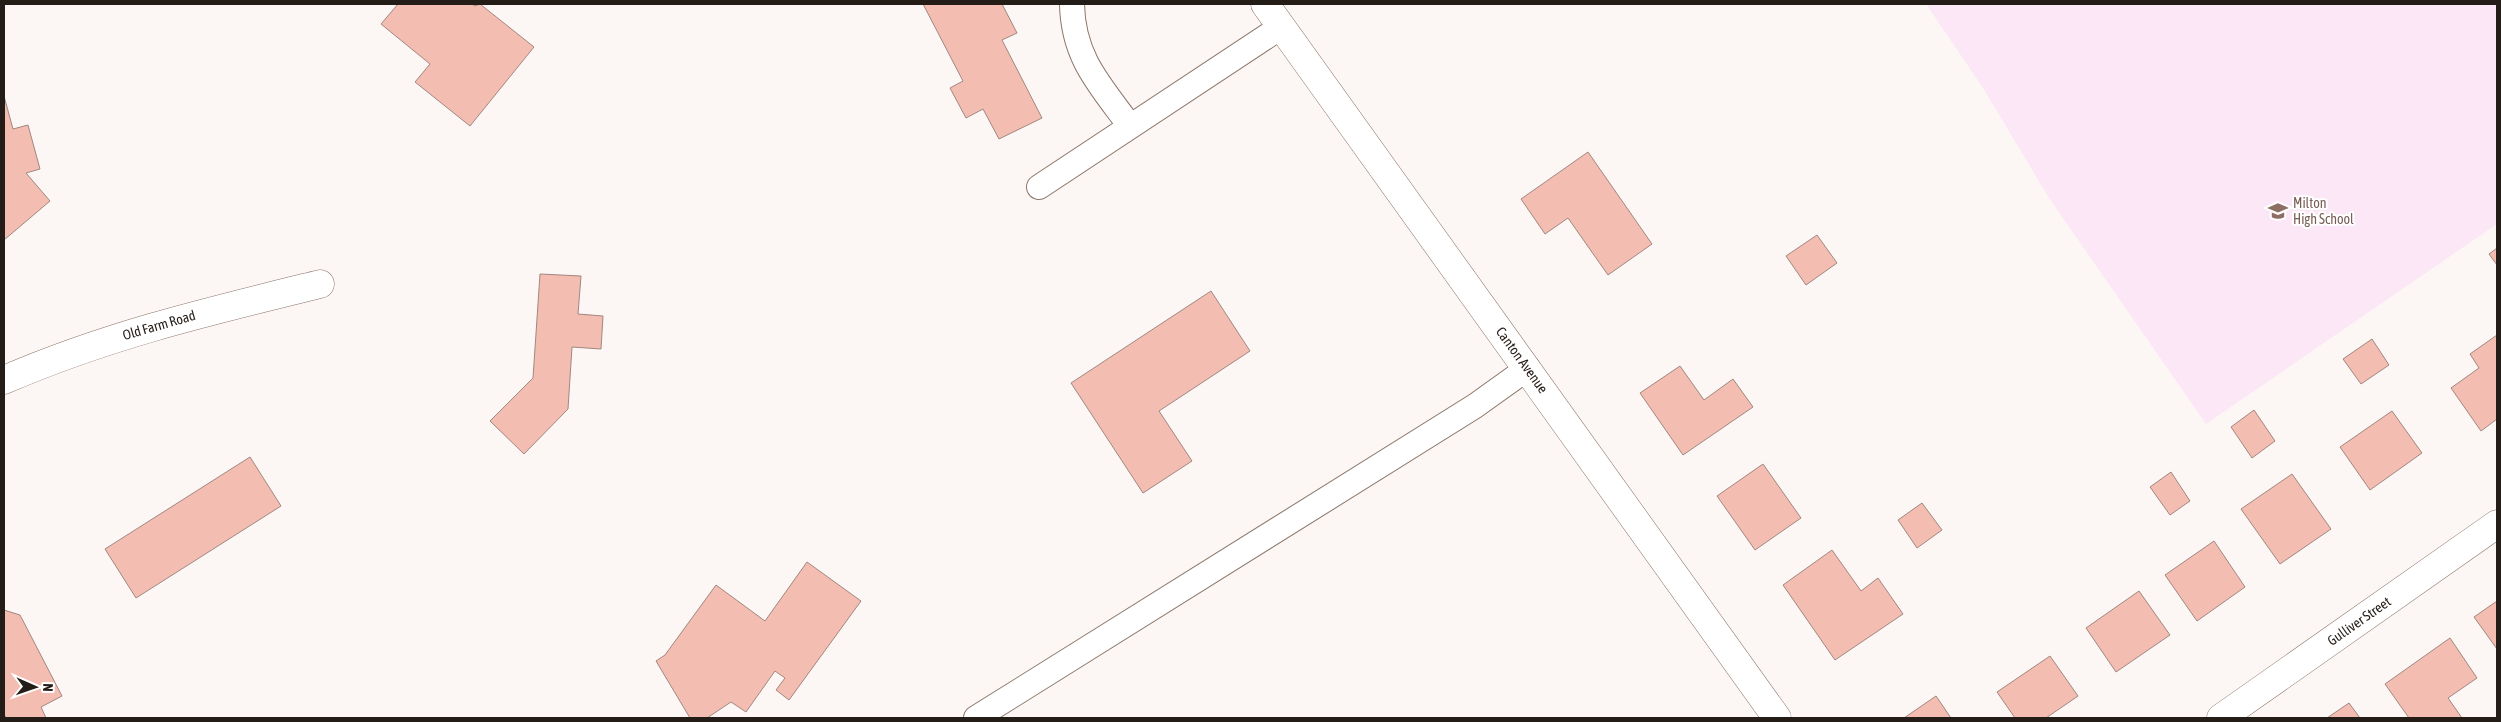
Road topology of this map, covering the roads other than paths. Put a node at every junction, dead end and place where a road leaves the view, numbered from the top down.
1 (1072, 4) edge
2 (1265, 4) edge
3 (1281, 27) junction
4 (1130, 126) junction
5 (1039, 187) dead end
6 (320, 284) dead end
7 (1528, 368) junction
8 (4, 380) edge
9 (2497, 524) edge
10 (976, 718) edge
11 (1777, 718) edge
12 (2221, 718) edge

1 - 4 lane
2 - 3 main road, Canton Avenue
3 - 4 lane
3 - 7 main road, Canton Avenue
4 - 5 lane
6 - 8 main road, Old Farm Road
7 - 10 lane
7 - 11 main road, Canton Avenue
9 - 12 main road, Gulliver Street

